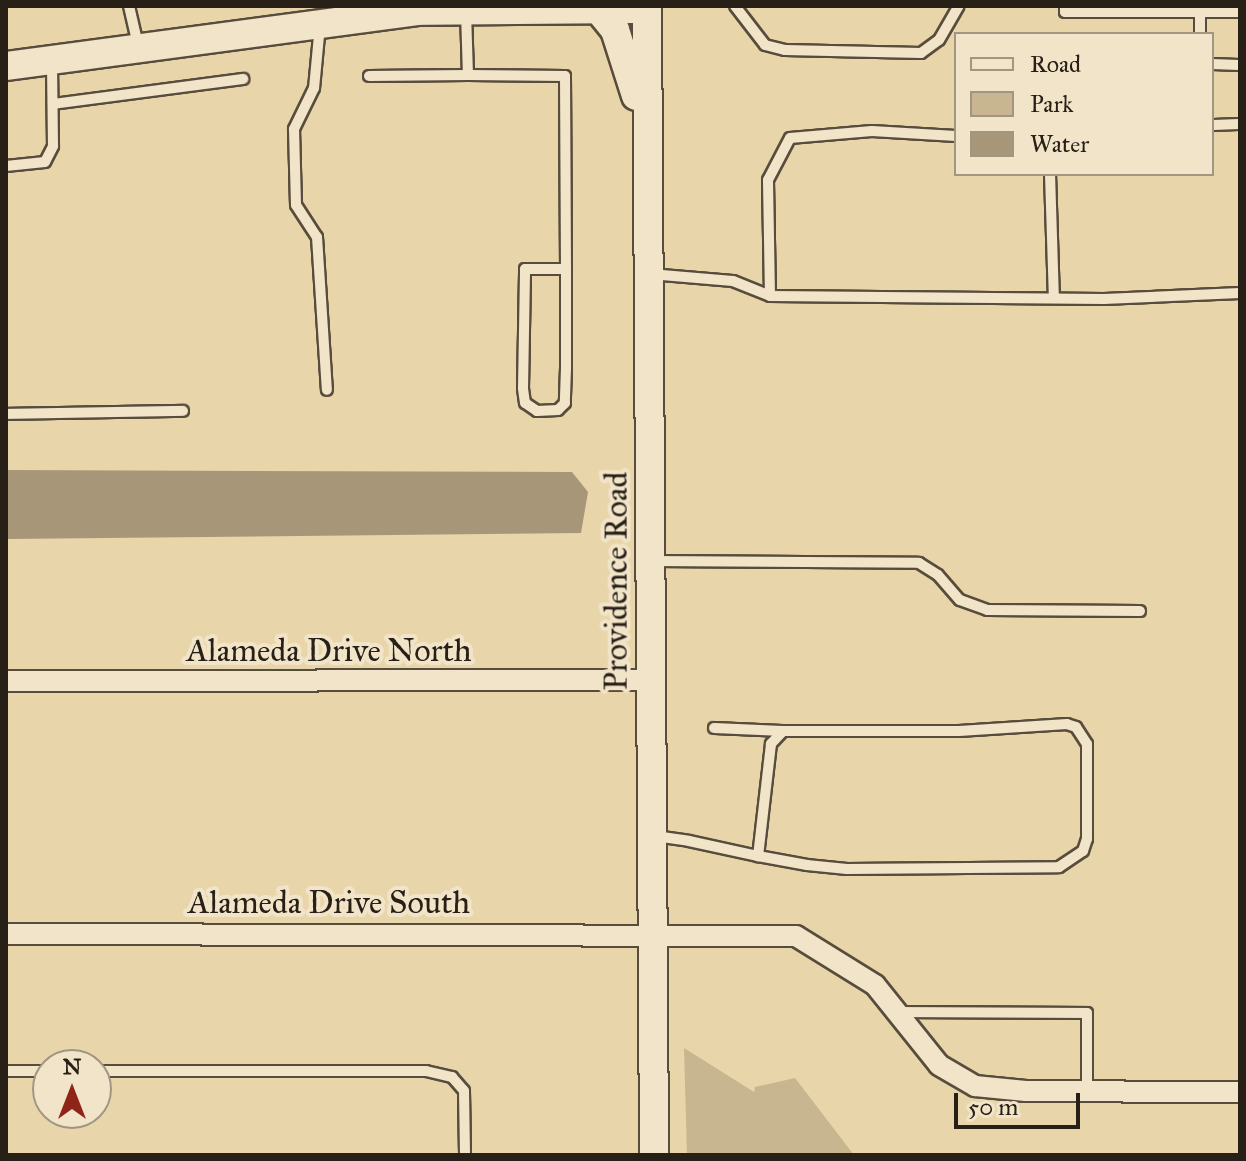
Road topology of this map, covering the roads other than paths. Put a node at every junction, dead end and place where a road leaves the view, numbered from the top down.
1 (129, 6) edge
2 (735, 6) edge
3 (959, 6) edge
4 (1065, 6) edge
5 (647, 7) edge
6 (594, 8) edge
7 (466, 10) junction
8 (1240, 12) edge
9 (1200, 13) junction
10 (331, 16) edge
11 (1200, 32) edge
12 (138, 45) junction
13 (51, 56) junction
14 (1214, 64) edge
15 (1240, 65) edge
16 (6, 66) edge
17 (468, 75) junction
18 (369, 76) dead end
19 (243, 79) dead end
20 (53, 104) junction
21 (1240, 124) edge
22 (1214, 125) edge
23 (954, 136) edge
24 (6, 166) edge
25 (1050, 176) edge
26 (646, 188) junction
27 (566, 269) junction
28 (650, 274) junction
29 (1240, 293) edge
30 (770, 296) junction
31 (1054, 298) junction
32 (327, 390) dead end
33 (183, 411) dead end
34 (6, 414) edge
35 (651, 561) junction
36 (1140, 611) dead end
37 (652, 680) junction
38 (6, 681) edge
39 (714, 728) dead end
40 (783, 731) junction
41 (653, 835) junction
42 (758, 856) junction
43 (6, 934) edge
44 (652, 936) junction
45 (899, 1012) junction
46 (6, 1071) edge
47 (32, 1071) edge
48 (112, 1071) edge
49 (1087, 1092) junction
50 (1236, 1095) edge
51 (465, 1155) edge
52 (654, 1155) edge

1 - 12 lane
2 - 3 lane
4 - 9 lane
5 - 6 street
5 - 26 street, Providence Road
6 - 7 street
6 - 26 street
7 - 10 street
7 - 17 lane
8 - 9 lane
9 - 11 lane
10 - 12 street
10 - 32 lane
12 - 13 street
13 - 16 street
13 - 20 lane
14 - 15 lane
17 - 18 lane
17 - 27 lane
19 - 20 lane
20 - 24 lane
21 - 22 lane
23 - 30 lane
25 - 31 lane
26 - 28 street, Providence Road
27 - 27 lane
28 - 30 lane
28 - 35 street, Providence Road
29 - 31 lane
30 - 31 lane
33 - 34 lane
35 - 36 lane
35 - 37 street, Providence Road
37 - 38 street, Alameda Drive North
37 - 41 street, Providence Road
39 - 40 lane
40 - 42 lane
40 - 42 lane
41 - 42 lane
41 - 44 street, Providence Road
43 - 44 street, Alameda Drive South
44 - 45 street, Alameda Drive South
44 - 52 street, Providence Road
45 - 49 street, Alameda Drive South
45 - 49 lane
46 - 47 lane
48 - 51 lane
49 - 50 street, Alameda Drive South

